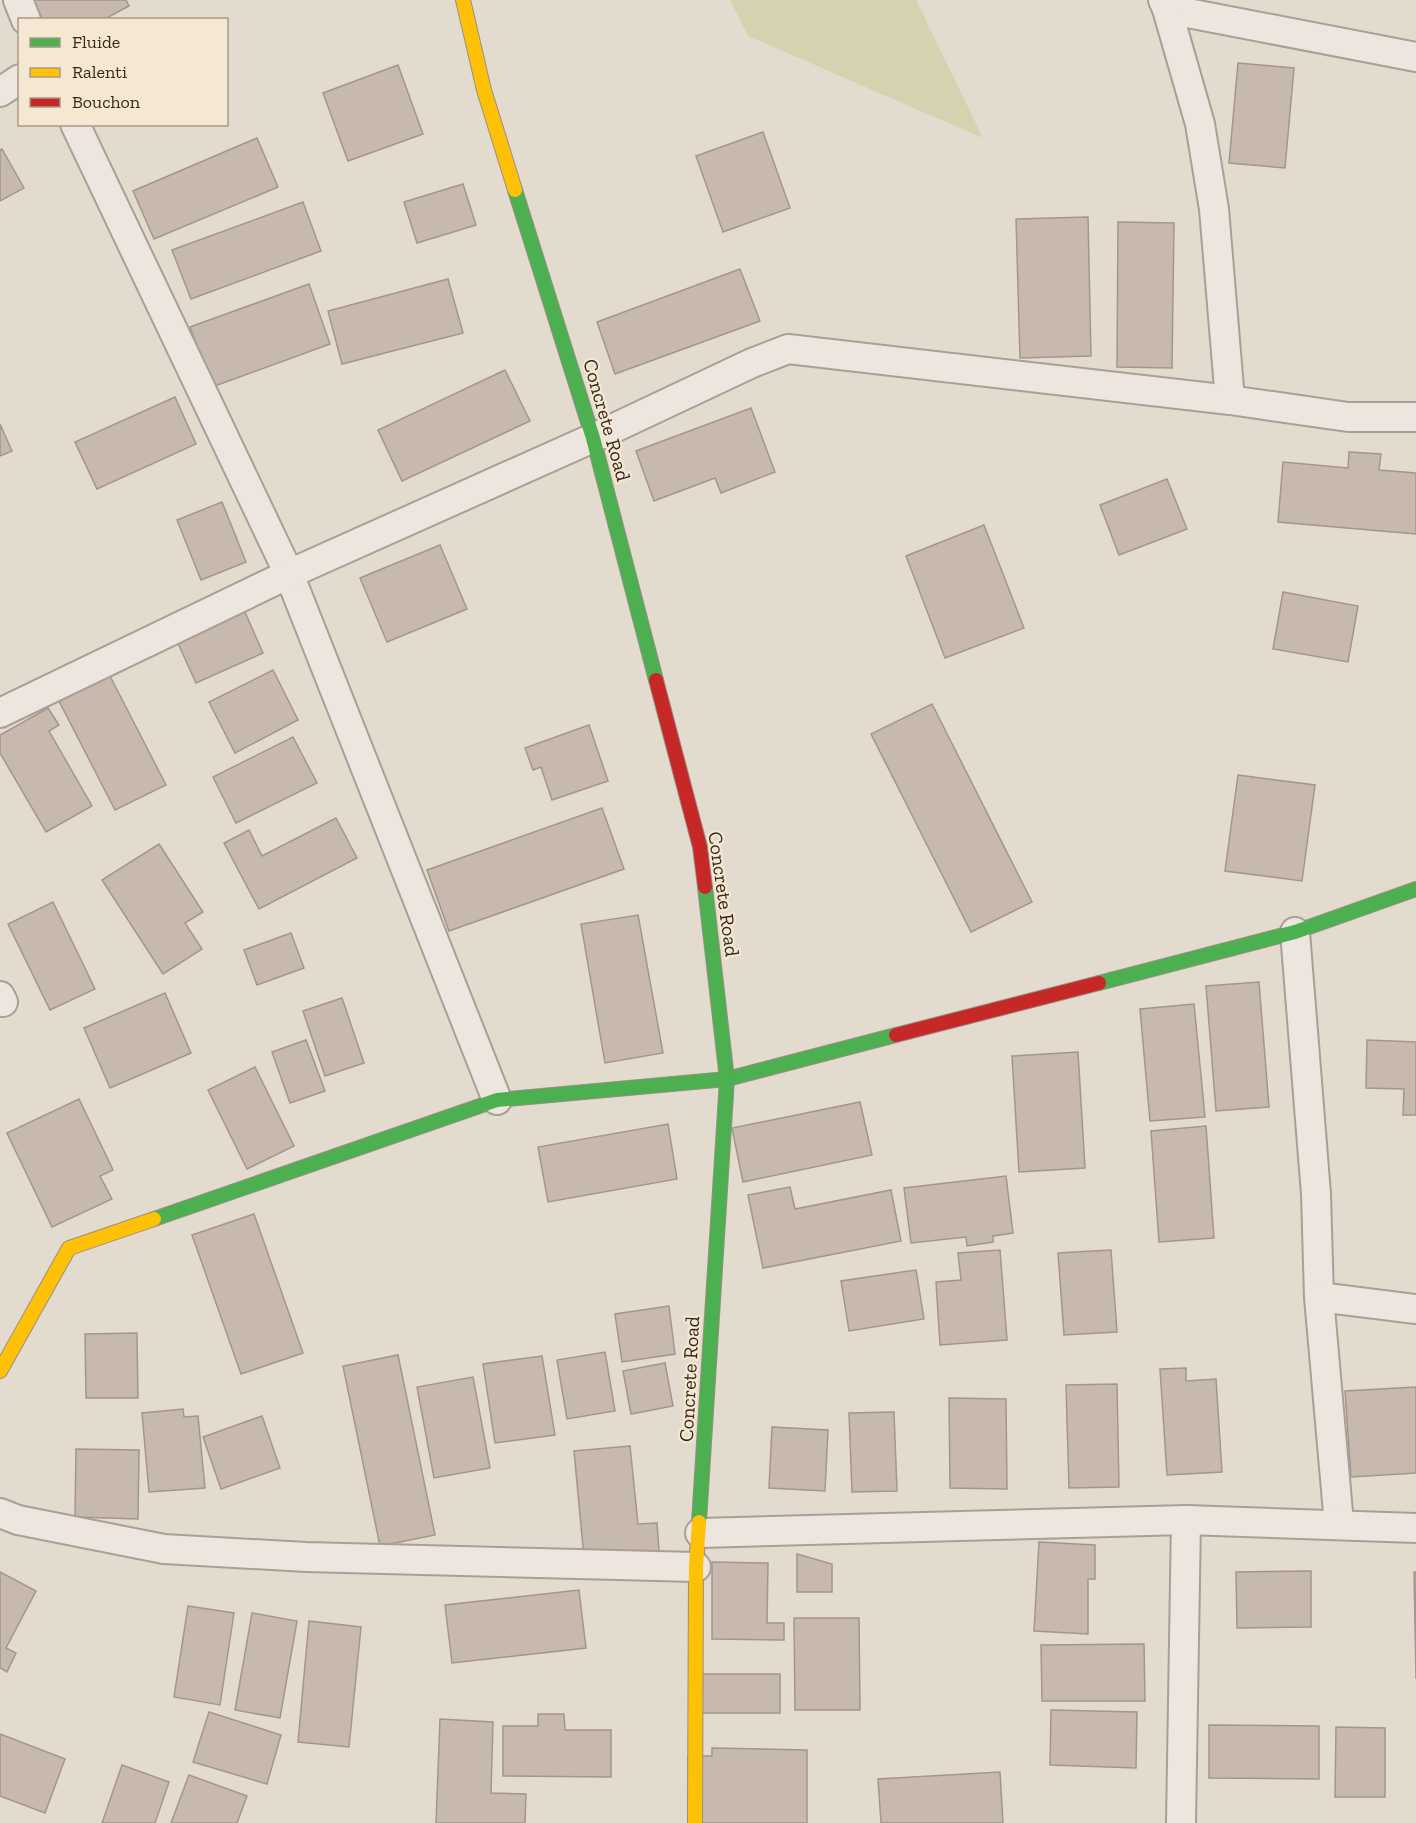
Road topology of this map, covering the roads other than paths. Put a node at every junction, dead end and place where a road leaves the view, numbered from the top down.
1 (18, 0) edge
2 (463, 0) edge
3 (1165, 4) edge
4 (25, 18) edge
5 (1416, 57) edge
6 (18, 80) edge
7 (0, 92) edge
8 (76, 126) edge
9 (1230, 400) junction
10 (1416, 417) edge
11 (594, 438) junction
12 (289, 573) junction
13 (0, 713) edge
14 (1416, 889) edge
15 (1295, 932) junction
16 (727, 1079) junction
17 (497, 1100) junction
18 (1319, 1297) junction
19 (1416, 1309) edge
20 (0, 1371) edge
21 (0, 1513) edge
22 (1186, 1520) junction
23 (1339, 1524) junction
24 (1416, 1528) edge
25 (700, 1533) junction
26 (696, 1567) junction
27 (695, 1823) edge
28 (1181, 1823) edge

1 - 4 street
2 - 11 street, Concrete Road
3 - 5 street
3 - 9 street
6 - 7 street
8 - 12 street
9 - 10 street
9 - 11 street
11 - 12 street
11 - 16 street, Concrete Road
12 - 13 street
12 - 17 street
14 - 15 street
15 - 16 street
15 - 18 street
16 - 17 street
16 - 25 street, Concrete Road
17 - 20 street
18 - 19 street
18 - 23 street
21 - 26 street
22 - 23 street
22 - 25 street
22 - 28 street
23 - 24 street
25 - 26 street, Concrete Road
26 - 27 street, Concrete Road

